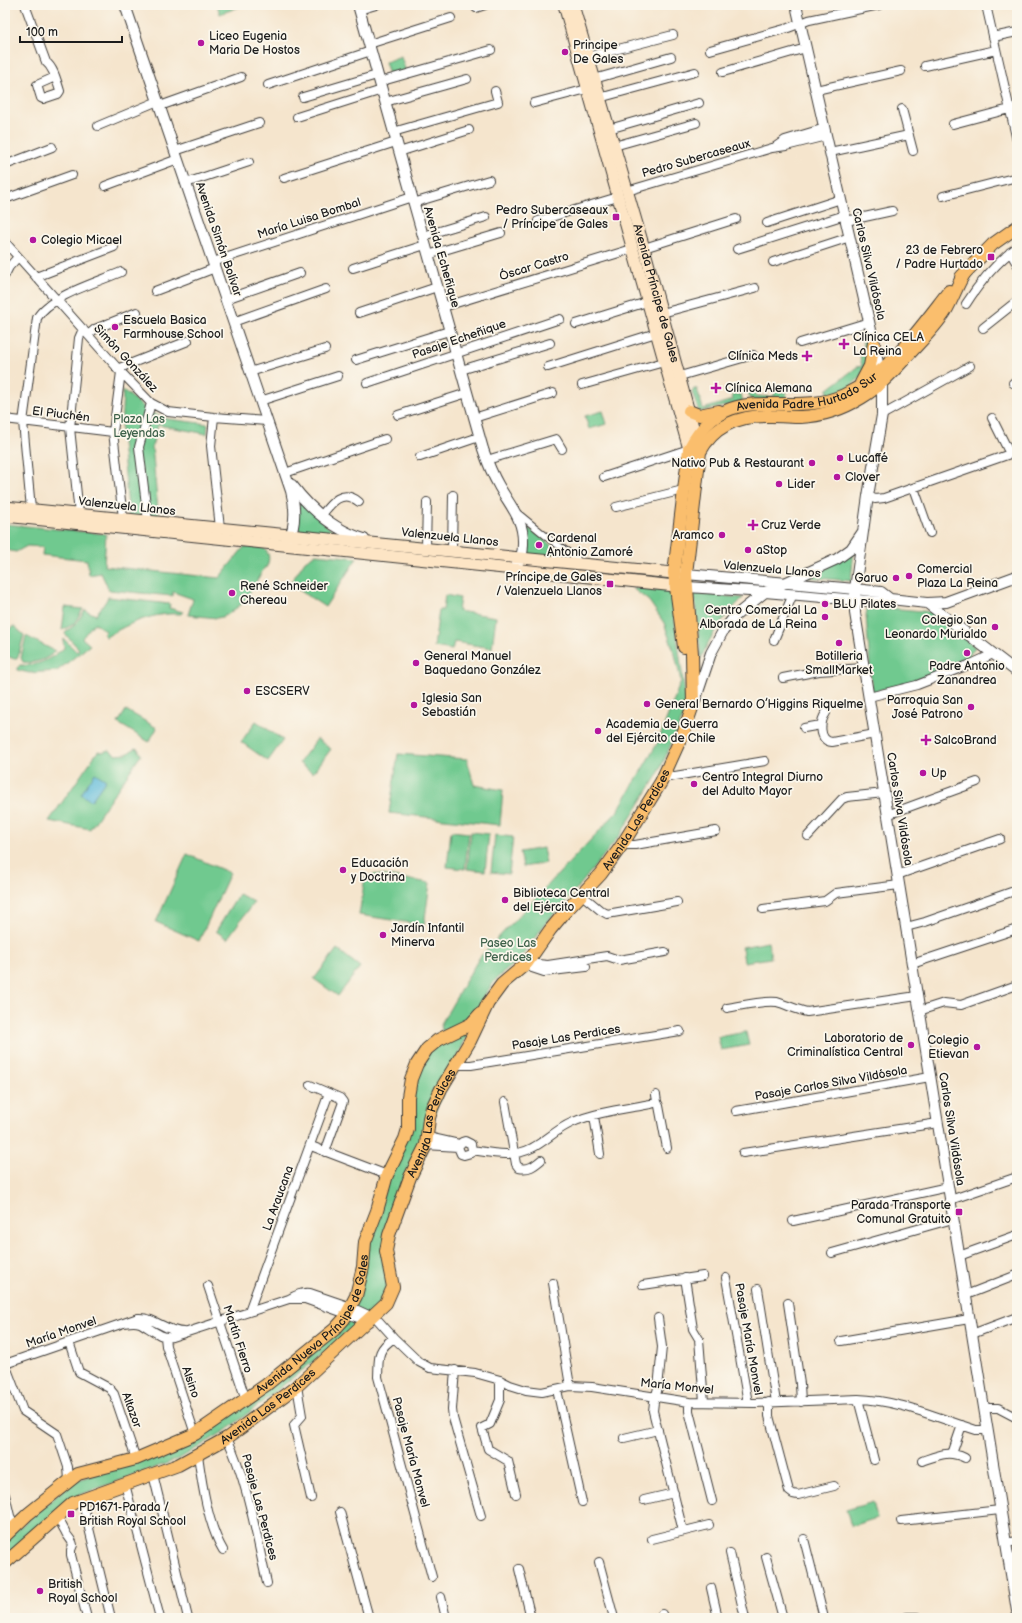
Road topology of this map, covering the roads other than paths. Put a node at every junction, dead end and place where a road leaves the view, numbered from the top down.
1 (25, 5) edge
2 (125, 5) edge
3 (376, 5) edge
4 (486, 5) edge
5 (564, 5) edge
6 (573, 5) edge
7 (796, 5) edge
8 (879, 5) edge
9 (986, 5) edge
10 (358, 8) edge
11 (476, 8) dead end
12 (451, 18) dead end
13 (800, 24) junction
14 (1017, 32) edge
15 (673, 35) dead end
16 (993, 37) junction
17 (370, 47) junction
18 (806, 48) junction
19 (491, 50) dead end
20 (710, 50) dead end
21 (996, 50) junction
22 (587, 57) junction
23 (671, 57) dead end
24 (926, 66) dead end
25 (901, 71) dead end
26 (694, 72) dead end
27 (723, 72) dead end
28 (55, 77) dead end
29 (241, 77) dead end
30 (467, 79) dead end
31 (594, 79) junction
32 (379, 82) junction
33 (268, 85) dead end
34 (587, 89) junction
35 (816, 90) junction
36 (495, 91) dead end
37 (303, 97) dead end
38 (600, 98) junction
39 (385, 102) junction
40 (534, 103) dead end
41 (699, 103) dead end
42 (159, 104) junction
43 (1013, 109) edge
44 (902, 110) dead end
45 (297, 117) dead end
46 (259, 123) dead end
47 (696, 123) dead end
48 (953, 124) dead end
49 (98, 126) dead end
50 (608, 128) junction
51 (469, 130) dead end
52 (825, 132) junction
53 (909, 135) junction
54 (1017, 141) edge
55 (396, 142) junction
56 (614, 146) junction
57 (52, 147) dead end
58 (913, 151) dead end
59 (830, 152) junction
60 (176, 155) junction
61 (249, 162) dead end
62 (5, 165) edge
63 (72, 175) dead end
64 (1017, 177) edge
65 (284, 178) dead end
66 (489, 180) dead end
67 (186, 183) junction
68 (105, 186) dead end
69 (622, 194) junction
70 (943, 196) dead end
71 (5, 199) edge
72 (841, 199) junction
73 (413, 200) junction
74 (892, 211) dead end
75 (486, 217) dead end
76 (845, 218) junction
77 (736, 219) dead end
78 (538, 222) dead end
79 (767, 223) dead end
80 (1017, 227) edge
81 (501, 233) dead end
82 (850, 238) junction
83 (424, 240) junction
84 (5, 242) edge
85 (114, 247) dead end
86 (644, 248) junction
87 (632, 249) junction
88 (737, 249) dead end
89 (1014, 249) edge
90 (428, 255) junction
91 (18, 257) junction
92 (773, 262) dead end
93 (1017, 264) edge
94 (214, 265) junction
95 (353, 268) dead end
96 (121, 272) dead end
97 (300, 273) dead end
98 (5, 275) edge
99 (36, 277) junction
100 (437, 287) junction
101 (755, 288) dead end
102 (326, 289) dead end
103 (155, 291) dead end
104 (56, 299) junction
105 (226, 299) junction
106 (1017, 301) edge
107 (647, 302) junction
108 (966, 304) dead end
109 (443, 307) junction
110 (137, 312) dead end
111 (359, 313) dead end
112 (662, 313) junction
113 (560, 319) dead end
114 (233, 322) junction
115 (869, 322) junction
116 (576, 324) dead end
117 (983, 328) dead end
118 (449, 330) junction
119 (86, 332) junction
120 (656, 333) junction
121 (188, 341) dead end
122 (550, 343) dead end
123 (800, 343) dead end
124 (874, 343) junction
125 (325, 349) dead end
126 (456, 353) junction
127 (753, 355) dead end
128 (356, 360) dead end
129 (664, 362) junction
130 (970, 366) dead end
131 (548, 367) dead end
132 (119, 370) junction
133 (461, 370) junction
134 (250, 372) junction
135 (338, 376) dead end
136 (680, 376) junction
137 (880, 377) junction
138 (367, 383) dead end
139 (582, 385) dead end
140 (857, 388) junction
141 (467, 393) junction
142 (553, 393) dead end
143 (260, 401) junction
144 (151, 403) junction
145 (734, 408) junction
146 (689, 411) junction
147 (398, 415) dead end
148 (882, 415) junction
149 (214, 417) junction
150 (474, 418) junction
151 (992, 418) dead end
152 (5, 419) edge
153 (267, 421) junction
154 (23, 422) junction
155 (70, 428) junction
156 (113, 432) junction
157 (696, 436) junction
158 (480, 437) junction
159 (385, 439) dead end
160 (562, 449) dead end
161 (694, 450) junction
162 (420, 457) dead end
163 (487, 460) junction
164 (286, 477) junction
165 (604, 477) dead end
166 (914, 488) junction
167 (683, 490) junction
168 (453, 495) dead end
169 (868, 496) junction
170 (359, 502) dead end
171 (427, 502) dead end
172 (5, 507) edge
173 (616, 507) dead end
174 (31, 509) junction
175 (515, 511) junction
176 (79, 514) junction
177 (5, 516) edge
178 (322, 516) junction
179 (123, 518) junction
180 (148, 521) junction
181 (220, 528) junction
182 (863, 531) junction
183 (930, 533) dead end
184 (292, 534) junction
185 (380, 543) junction
186 (287, 545) junction
187 (426, 548) junction
188 (452, 550) junction
189 (522, 558) junction
190 (577, 563) junction
191 (514, 569) junction
192 (680, 573) junction
193 (1017, 576) edge
194 (784, 583) junction
195 (681, 587) junction
196 (855, 589) junction
197 (765, 592) junction
198 (794, 594) junction
199 (890, 599) junction
200 (854, 600) junction
201 (927, 604) junction
202 (774, 640) dead end
203 (993, 654) junction
204 (864, 668) junction
205 (1017, 672) edge
206 (783, 678) dead end
207 (869, 697) junction
208 (693, 705) junction
209 (826, 713) dead end
210 (821, 725) junction
211 (804, 728) dead end
212 (874, 734) junction
213 (764, 761) dead end
214 (663, 778) junction
215 (977, 782) dead end
216 (884, 793) junction
217 (887, 815) junction
218 (716, 831) dead end
219 (808, 836) dead end
220 (1000, 839) dead end
221 (622, 845) junction
222 (898, 880) junction
223 (1017, 890) edge
224 (582, 895) junction
225 (677, 902) dead end
226 (763, 909) dead end
227 (906, 927) junction
228 (1017, 929) edge
229 (665, 952) dead end
230 (525, 964) junction
231 (912, 964) junction
232 (586, 967) dead end
233 (1017, 985) edge
234 (917, 996) junction
235 (488, 1003) junction
236 (727, 1008) dead end
237 (920, 1011) junction
238 (462, 1028) junction
239 (680, 1031) dead end
240 (470, 1041) junction
241 (456, 1065) junction
242 (930, 1077) junction
243 (310, 1085) dead end
244 (329, 1093) junction
245 (505, 1102) dead end
246 (736, 1111) dead end
247 (594, 1116) junction
248 (938, 1123) junction
249 (427, 1141) junction
250 (310, 1146) junction
251 (667, 1148) dead end
252 (326, 1152) junction
253 (513, 1153) junction
254 (600, 1154) dead end
255 (743, 1154) dead end
256 (540, 1160) dead end
257 (387, 1175) junction
258 (1017, 1177) edge
259 (948, 1187) junction
260 (950, 1200) junction
261 (953, 1219) junction
262 (793, 1221) dead end
263 (1017, 1235) edge
264 (832, 1253) dead end
265 (959, 1256) junction
266 (1017, 1275) edge
267 (703, 1276) dead end
268 (685, 1278) junction
269 (726, 1278) dead end
270 (553, 1283) dead end
271 (643, 1284) dead end
272 (208, 1286) dead end
273 (758, 1289) dead end
274 (966, 1295) junction
275 (788, 1303) dead end
276 (349, 1310) junction
277 (249, 1311) junction
278 (1017, 1317) edge
279 (658, 1318) dead end
280 (970, 1318) junction
281 (220, 1321) junction
282 (374, 1321) junction
283 (124, 1323) junction
284 (188, 1332) junction
285 (972, 1334) junction
286 (165, 1337) junction
287 (394, 1338) junction
288 (841, 1341) dead end
289 (69, 1342) junction
290 (5, 1364) edge
291 (455, 1370) junction
292 (500, 1380) junction
293 (297, 1386) junction
294 (570, 1386) junction
295 (557, 1390) junction
296 (656, 1397) junction
297 (858, 1399) junction
298 (246, 1400) junction
299 (689, 1402) junction
300 (704, 1402) junction
301 (772, 1402) junction
302 (801, 1402) junction
303 (748, 1403) junction
304 (984, 1408) junction
305 (1017, 1418) edge
306 (962, 1425) junction
307 (658, 1430) junction
308 (987, 1430) junction
309 (195, 1434) junction
310 (227, 1438) junction
311 (624, 1438) dead end
312 (952, 1454) junction
313 (198, 1455) junction
314 (966, 1458) dead end
315 (136, 1459) junction
316 (874, 1460) dead end
317 (922, 1461) dead end
318 (153, 1474) junction
319 (69, 1480) junction
320 (125, 1484) junction
321 (834, 1486) dead end
322 (674, 1493) junction
323 (516, 1494) dead end
324 (5, 1495) edge
325 (311, 1498) dead end
326 (79, 1499) junction
327 (644, 1500) dead end
328 (712, 1501) dead end
329 (582, 1502) dead end
330 (1000, 1510) junction
331 (340, 1512) dead end
332 (57, 1516) junction
333 (481, 1516) dead end
334 (901, 1521) dead end
335 (709, 1525) dead end
336 (15, 1526) junction
337 (683, 1531) junction
338 (5, 1536) edge
339 (652, 1539) dead end
340 (804, 1539) dead end
341 (1017, 1541) edge
342 (1006, 1543) junction
343 (223, 1550) dead end
344 (730, 1553) dead end
345 (766, 1557) dead end
346 (599, 1562) dead end
347 (5, 1563) edge
348 (519, 1569) dead end
349 (432, 1577) dead end
350 (267, 1583) dead end
351 (710, 1588) dead end
352 (441, 1597) dead end
353 (1017, 1612) edge
354 (87, 1618) edge
355 (111, 1618) edge
356 (160, 1618) edge
357 (188, 1618) edge
358 (369, 1618) edge
359 (446, 1618) edge
360 (531, 1618) edge
361 (614, 1618) edge
362 (718, 1618) edge
363 (745, 1618) edge
364 (783, 1618) edge
365 (824, 1618) edge
366 (907, 1618) edge
367 (917, 1618) edge

1 - 28 street
2 - 42 street, Avenida Simón Bolívar
3 - 10 street
4 - 11 street
5 - 34 main road, Avenida Príncipe de Gales
6 - 22 main road, Avenida Príncipe de Gales
7 - 13 street, Carlos Silva Vildósola
8 - 13 street
9 - 16 street
10 - 17 street, Avenida Echeñique
12 - 17 street
13 - 18 street, Carlos Silva Vildósola
13 - 20 street
14 - 16 street
15 - 22 street
16 - 21 street
17 - 32 street, Avenida Echeñique
17 - 33 street
18 - 27 street
18 - 35 street, Carlos Silva Vildósola
19 - 32 street
21 - 24 street
21 - 43 street
22 - 31 main road, Avenida Príncipe de Gales
23 - 31 street
25 - 35 street
26 - 38 street
29 - 42 street
30 - 39 street
31 - 38 main road, Avenida Príncipe de Gales
32 - 37 street
32 - 39 street, Avenida Echeñique
32 - 45 street
34 - 40 street
34 - 69 main road, Avenida Príncipe de Gales
35 - 52 street, Carlos Silva Vildósola
36 - 55 street
38 - 50 main road, Avenida Príncipe de Gales
39 - 55 street, Avenida Echeñique
41 - 50 street
42 - 49 street
42 - 60 street, Avenida Simón Bolívar
43 - 48 street
43 - 54 street
44 - 53 street
46 - 60 street
47 - 56 street
50 - 56 main road, Avenida Príncipe de Gales
51 - 55 street
52 - 59 street, Carlos Silva Vildósola
52 - 69 street, Pedro Subercaseaux
53 - 58 street
53 - 59 street
55 - 65 street
55 - 73 street, Avenida Echeñique
56 - 69 main road, Avenida Príncipe de Gales
57 - 62 street
59 - 72 street, Carlos Silva Vildósola
60 - 67 street, Avenida Simón Bolívar
60 - 68 street
61 - 67 street
63 - 71 street
64 - 70 street
66 - 73 street
67 - 94 street, Avenida Simón Bolívar
69 - 78 street, Pedro Subercaseaux
69 - 86 main road, Avenida Príncipe de Gales
69 - 87 main road, Avenida Príncipe de Gales
72 - 76 street, Carlos Silva Vildósola
72 - 79 street
73 - 83 street, Avenida Echeñique
73 - 94 street, María Luisa Bombal
74 - 76 street
75 - 83 street
76 - 82 street, Carlos Silva Vildósola
76 - 88 street
77 - 86 street
80 - 137 main road, Avenida Padre Hurtado Sur
81 - 90 street
82 - 92 street
82 - 115 street, Carlos Silva Vildósola
83 - 90 street, Avenida Echeñique
83 - 95 street
84 - 91 street, Simón González
85 - 99 street
86 - 112 main road, Avenida Príncipe de Gales
87 - 107 main road, Avenida Príncipe de Gales
87 - 109 street, Óscar Castro
89 - 93 street
89 - 108 street
90 - 100 street, Avenida Echeñique
91 - 98 street
91 - 99 street, Simón González
94 - 103 street, María Luisa Bombal
94 - 105 street, Avenida Simón Bolívar
96 - 104 street
97 - 105 street
99 - 104 street, Simón González
100 - 109 street, Avenida Echeñique
100 - 111 street
101 - 112 street
102 - 114 street
104 - 119 street, Simón González
104 - 154 street
105 - 114 street, Avenida Simón Bolívar
106 - 117 street
107 - 116 street
107 - 120 main road, Avenida Príncipe de Gales
109 - 118 street, Avenida Echeñique
110 - 119 street
112 - 136 main road, Avenida Príncipe de Gales
113 - 126 street, Pasaje Echeñique
114 - 134 street, Avenida Simón Bolívar
115 - 123 street
115 - 124 street, Carlos Silva Vildósola
118 - 126 street, Avenida Echeñique
118 - 128 street, Pasaje Echeñique
119 - 132 street, Simón González
119 - 155 street
120 - 129 main road, Avenida Príncipe de Gales
120 - 131 street
121 - 132 street
122 - 133 street
124 - 137 street, Carlos Silva Vildósola
124 - 140 main road
125 - 134 street
126 - 133 street, Avenida Echeñique
126 - 138 street, Pasaje Echeñique
127 - 136 street
129 - 139 street
129 - 161 main road, Avenida Príncipe de Gales
130 - 148 street
132 - 144 street, Simón González
132 - 156 street
133 - 141 street, Avenida Echeñique
134 - 143 street, Avenida Simón Bolívar
135 - 143 street
136 - 146 main road, Avenida Príncipe de Gales
137 - 140 main road, Avenida Padre Hurtado Sur
137 - 148 street, Carlos Silva Vildósola
137 - 161 main road, Avenida Padre Hurtado Sur
140 - 145 main road, Avenida Padre Hurtado Sur
141 - 147 street
141 - 150 street, Avenida Echeñique
142 - 150 street
143 - 153 street, Avenida Simón Bolívar
144 - 149 street, Simón González
144 - 180 street
145 - 146 main road
145 - 157 main road, Avenida Padre Hurtado Sur
146 - 157 main road, Avenida Príncipe de Gales
148 - 169 street, Carlos Silva Vildósola
149 - 153 street, Simón González
149 - 181 street
150 - 158 street, Avenida Echeñique
151 - 166 street
152 - 154 street, El Piuchén
153 - 164 street, Avenida Simón Bolívar
154 - 155 street, El Piuchén
154 - 174 street
155 - 156 street, El Piuchén
155 - 176 street
156 - 179 street
157 - 161 main road, Avenida Padre Hurtado Sur
158 - 162 street
158 - 163 street, Avenida Echeñique
159 - 164 street
160 - 163 street
161 - 165 street
161 - 167 main road, Avenida Príncipe de Gales
161 - 192 main road, Avenida Príncipe de Gales
163 - 175 street, Avenida Echeñique
164 - 178 street, Avenida Simón Bolívar
164 - 184 street, Avenida Simón Bolívar
166 - 169 street
166 - 183 street
167 - 173 street
167 - 192 main road, Avenida Príncipe de Gales
168 - 188 street
169 - 182 street, Carlos Silva Vildósola
170 - 178 street
171 - 187 street
172 - 174 main road, Valenzuela Llanos
174 - 176 main road, Valenzuela Llanos
175 - 189 street, Avenida Echeñique
175 - 190 street, Avenida Echeñique
176 - 179 main road, Valenzuela Llanos
177 - 186 main road, Valenzuela Llanos
178 - 185 street, Avenida Simón Bolívar
179 - 180 main road, Valenzuela Llanos
180 - 181 main road, Valenzuela Llanos
181 - 184 main road, Valenzuela Llanos
182 - 194 street, Carlos Silva Vildósola
182 - 196 street, Carlos Silva Vildósola
184 - 185 main road, Valenzuela Llanos
184 - 186 street, Avenida Simón Bolívar
185 - 187 main road, Valenzuela Llanos
186 - 191 main road, Valenzuela Llanos
187 - 188 main road, Valenzuela Llanos
188 - 189 main road, Valenzuela Llanos
189 - 190 main road, Valenzuela Llanos
189 - 191 street
190 - 192 main road, Valenzuela Llanos
191 - 195 main road, Valenzuela Llanos
192 - 194 street, Valenzuela Llanos
192 - 195 main road, Avenida Príncipe de Gales
193 - 201 street, Valenzuela Llanos
194 - 196 street, Valenzuela Llanos
194 - 197 street, Avenida Las Perdices
195 - 197 street, Valenzuela Llanos
195 - 208 main road
196 - 199 street, Valenzuela Llanos
196 - 200 street, Carlos Silva Vildósola
197 - 198 street, Valenzuela Llanos
197 - 208 street, Avenida Las Perdices
198 - 200 street, Valenzuela Llanos
198 - 202 street
199 - 200 street, Valenzuela Llanos
199 - 201 street, Valenzuela Llanos
200 - 204 street, Carlos Silva Vildósola
201 - 203 street
203 - 205 street
203 - 207 street
204 - 206 street
204 - 207 street, Carlos Silva Vildósola
207 - 212 street, Carlos Silva Vildósola
208 - 214 main road, Avenida Las Perdices
209 - 210 street
210 - 211 street
210 - 212 street
212 - 216 street, Carlos Silva Vildósola
213 - 214 street
214 - 221 main road, Avenida Las Perdices
215 - 217 street
216 - 217 street, Carlos Silva Vildósola
216 - 219 street
217 - 222 street, Carlos Silva Vildósola
218 - 221 street
220 - 222 street
221 - 224 main road, Avenida Las Perdices
222 - 226 street
222 - 227 street, Carlos Silva Vildósola
223 - 227 street
224 - 225 street
224 - 230 main road, Avenida Las Perdices
227 - 231 street, Carlos Silva Vildósola
228 - 231 street
229 - 230 street
230 - 232 street
230 - 235 main road, Avenida Las Perdices
231 - 234 street, Carlos Silva Vildósola
233 - 237 street
234 - 236 street
234 - 237 street, Carlos Silva Vildósola
235 - 238 main road, Avenida Nueva Príncipe de Gales
235 - 240 main road, Avenida Las Perdices
237 - 242 street, Carlos Silva Vildósola
238 - 240 main road
238 - 257 main road, Avenida Nueva Príncipe de Gales
239 - 241 street, Pasaje Las Perdices
240 - 241 main road, Avenida Las Perdices
241 - 249 main road, Avenida Las Perdices
242 - 246 street, Pasaje Carlos Silva Vildósola
242 - 248 street, Carlos Silva Vildósola
243 - 244 street
244 - 250 street, La Araucana
244 - 252 street
245 - 253 street
247 - 251 street
247 - 253 street
247 - 254 street
248 - 255 street
248 - 259 street, Carlos Silva Vildósola
249 - 253 street
249 - 282 main road, Avenida Las Perdices
250 - 252 street
250 - 277 street, La Araucana
252 - 257 street
253 - 256 street
257 - 276 main road, Avenida Nueva Príncipe de Gales
258 - 260 street
259 - 260 street, Carlos Silva Vildósola
259 - 262 street
260 - 261 street, Carlos Silva Vildósola
261 - 264 street
261 - 265 street, Carlos Silva Vildósola
263 - 265 street
265 - 274 street, Carlos Silva Vildósola
266 - 274 street
267 - 268 street
268 - 271 street
268 - 300 street
269 - 303 street, Pasaje María Monvel
270 - 294 street
272 - 281 street, Martín Fierro
273 - 301 street, Pasaje María Monvel
274 - 280 street, Carlos Silva Vildósola
275 - 302 street
276 - 277 street, María Monvel
276 - 282 street, María Monvel
276 - 298 main road, Avenida Nueva Príncipe de Gales
277 - 281 street, María Monvel
278 - 285 street
279 - 296 street
280 - 285 street, Carlos Silva Vildósola
280 - 288 street
281 - 284 street, María Monvel
281 - 298 street, Martín Fierro
282 - 287 street, María Monvel
282 - 293 main road, Avenida Las Perdices
283 - 284 street, María Monvel
283 - 286 street, María Monvel
283 - 289 street, María Monvel
284 - 286 street, María Monvel
285 - 304 street, Carlos Silva Vildósola
286 - 309 street, Alsino
287 - 291 street, María Monvel
287 - 349 street, Pasaje María Monvel
289 - 290 street, María Monvel
289 - 315 street, Altazor
290 - 319 street
291 - 292 street, María Monvel
291 - 333 street
292 - 295 street, María Monvel
292 - 323 street
293 - 310 main road, Avenida Las Perdices
293 - 325 street
294 - 295 street, María Monvel
294 - 296 street, María Monvel
295 - 329 street
296 - 299 street, María Monvel
296 - 307 street
297 - 302 street, María Monvel
297 - 306 street, María Monvel
297 - 316 street
298 - 309 main road, Avenida Nueva Príncipe de Gales
299 - 300 street, María Monvel
299 - 328 street
300 - 303 street, María Monvel
301 - 302 street, María Monvel
301 - 303 street, María Monvel
301 - 321 street, Pasaje María Monvel
304 - 305 street
304 - 308 street, Carlos Silva Vildósola
306 - 308 street, María Monvel
306 - 312 street
307 - 311 street
307 - 322 street
308 - 330 street, Carlos Silva Vildósola
309 - 315 main road, Avenida Nueva Príncipe de Gales
310 - 313 main road, Avenida Las Perdices
310 - 350 street, Pasaje Las Perdices
312 - 314 street
312 - 317 street
313 - 318 main road, Avenida Las Perdices
313 - 343 street
315 - 319 main road, Avenida Nueva Príncipe de Gales
318 - 320 main road, Avenida Las Perdices
318 - 357 street
319 - 336 main road, Avenida Nueva Príncipe de Gales
320 - 326 main road, Avenida Las Perdices
320 - 356 street
322 - 327 street
322 - 337 street
324 - 336 street
326 - 332 main road, Avenida Las Perdices
326 - 355 street
330 - 334 street
330 - 342 street, Carlos Silva Vildósola
331 - 358 street
332 - 347 main road, Avenida Las Perdices
332 - 354 street
335 - 337 street
336 - 338 main road, Avenida Nueva Príncipe de Gales
337 - 339 street
340 - 365 street
341 - 342 street
342 - 353 street, Carlos Silva Vildósola
344 - 363 street
345 - 364 street
346 - 361 street
348 - 360 street
351 - 362 street
352 - 359 street
366 - 367 street

